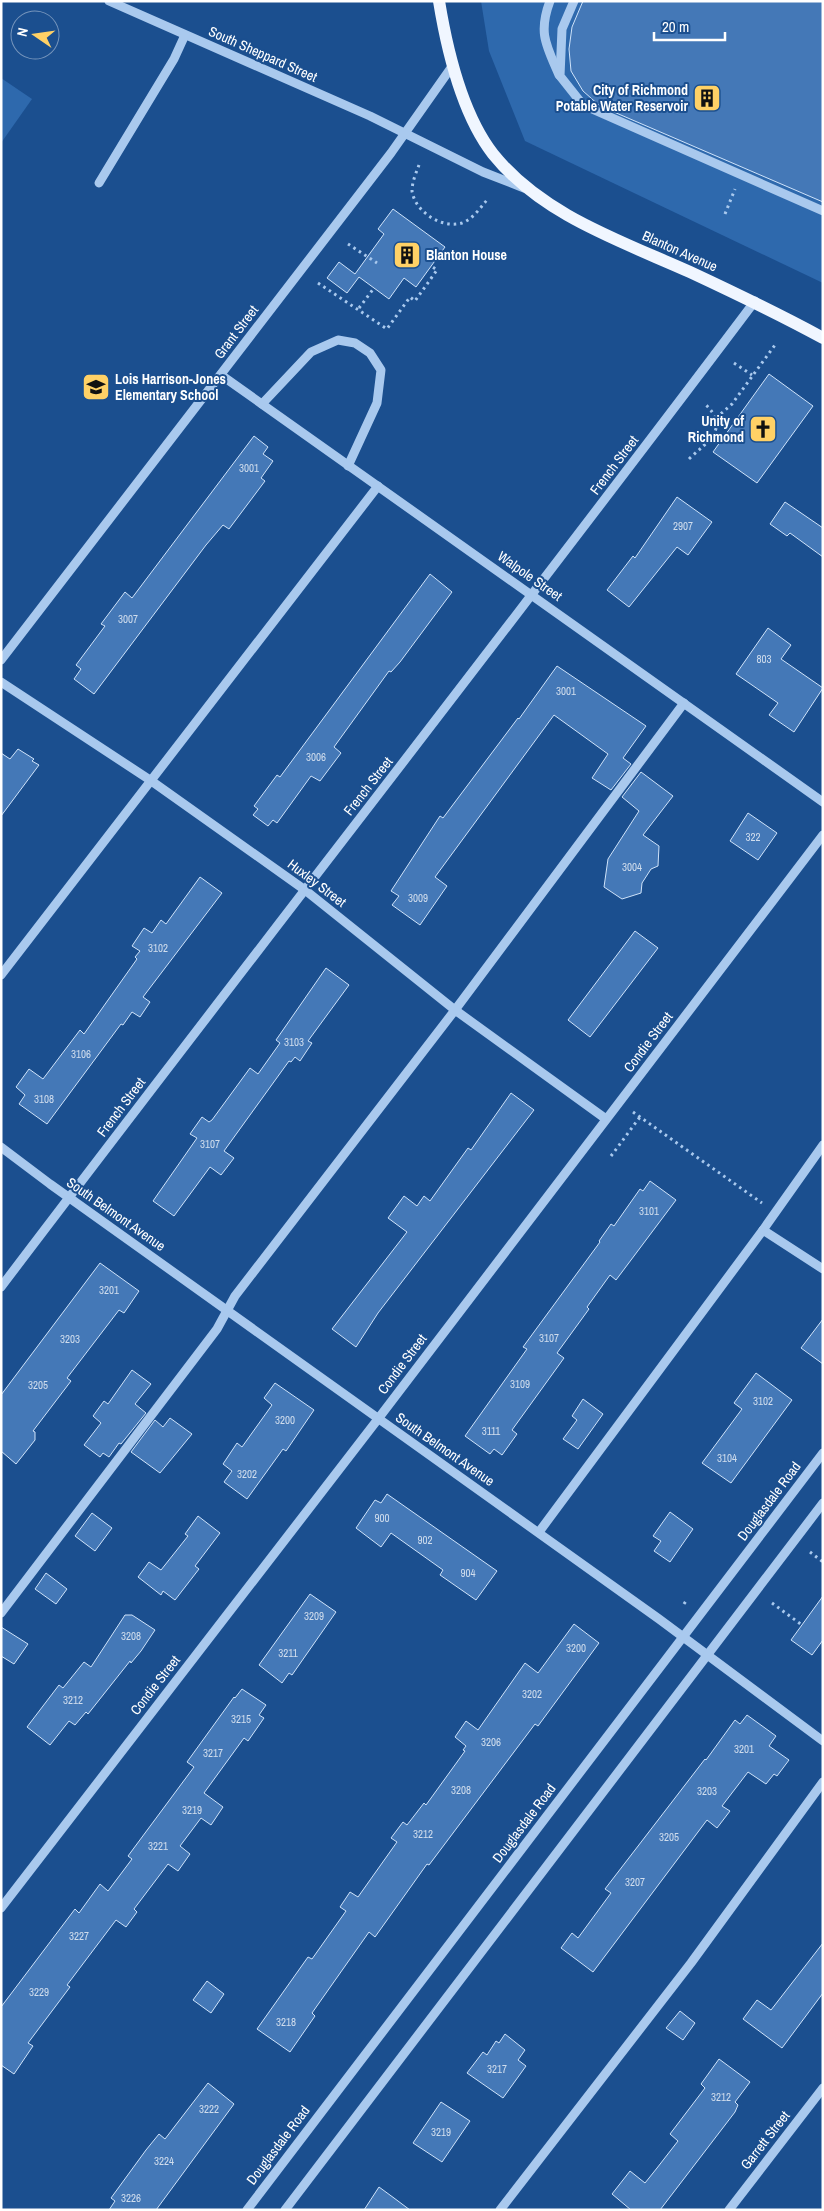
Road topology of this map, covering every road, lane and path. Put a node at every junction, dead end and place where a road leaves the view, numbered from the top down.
1 (109, 1) edge
2 (439, 1) edge
3 (550, 1) edge
4 (574, 1) edge
5 (185, 35) junction
6 (453, 65) junction
7 (560, 76) junction
8 (405, 134) junction
9 (419, 165) dead end
10 (99, 183) dead end
11 (737, 184) dead end
12 (526, 189) junction
13 (487, 200) dead end
14 (823, 211) edge
15 (725, 214) dead end
16 (348, 244) dead end
17 (377, 263) dead end
18 (431, 266) dead end
19 (318, 283) dead end
20 (374, 288) dead end
21 (754, 301) junction
22 (359, 308) junction
23 (823, 338) edge
24 (775, 345) dead end
25 (734, 363) dead end
26 (221, 375) junction
27 (752, 375) junction
28 (704, 403) dead end
29 (262, 404) junction
30 (716, 418) junction
31 (689, 458) dead end
32 (348, 466) junction
33 (378, 486) junction
34 (533, 595) junction
35 (1, 660) edge
36 (1, 682) edge
37 (684, 703) junction
38 (150, 780) junction
39 (823, 802) edge
40 (823, 835) edge
41 (304, 890) junction
42 (1, 975) edge
43 (455, 1010) junction
44 (633, 1112) dead end
45 (640, 1117) junction
46 (606, 1119) junction
47 (823, 1145) edge
48 (1, 1147) edge
49 (610, 1156) dead end
50 (70, 1197) junction
51 (775, 1212) junction
52 (763, 1230) junction
53 (823, 1269) edge
54 (1, 1287) edge
55 (227, 1311) junction
56 (378, 1419) junction
57 (823, 1453) edge
58 (823, 1503) edge
59 (539, 1532) junction
60 (810, 1552) dead end
61 (823, 1562) edge
62 (772, 1603) dead end
63 (1, 1613) edge
64 (802, 1625) dead end
65 (683, 1636) junction
66 (707, 1655) junction
67 (823, 1741) edge
68 (823, 1782) edge
69 (1, 1908) edge
70 (823, 2088) edge
71 (246, 2210) edge
72 (285, 2210) edge
73 (500, 2210) edge
74 (729, 2210) edge

1 - 5 street, South Sheppard Street
2 - 6 main road, Blanton Avenue
3 - 7 street
4 - 7 street
5 - 8 street, South Sheppard Street
5 - 10 street
6 - 8 street, Grant Street
6 - 12 main road, Blanton Avenue
7 - 14 street
8 - 12 street, Blanton Avenue
8 - 26 street, Grant Street
9 - 13 path
11 - 15 path
12 - 21 main road, Blanton Avenue
16 - 17 path
18 - 22 path
19 - 22 path
20 - 22 path
21 - 23 main road, Blanton Avenue
21 - 34 street, French Street
24 - 27 path
25 - 27 path
26 - 29 street, Walpole Street
26 - 35 street, Grant Street
27 - 30 path
28 - 30 path
29 - 32 street, Walpole Street
29 - 32 street
30 - 31 path
32 - 33 street, Walpole Street
33 - 34 street, Walpole Street
33 - 38 street
34 - 37 street, Walpole Street
34 - 41 street, French Street
36 - 38 street, Huxley Street
37 - 39 street, Walpole Street
37 - 43 street
38 - 41 street, Huxley Street
38 - 42 street
40 - 46 street, Condie Street
41 - 43 street, Huxley Street
41 - 50 street, French Street
43 - 46 street, Huxley Street
43 - 55 street
44 - 45 path
45 - 49 path
45 - 51 path
46 - 56 street, Condie Street
47 - 51 street
48 - 50 street, South Belmont Avenue
50 - 54 street, French Street
50 - 55 street, South Belmont Avenue
51 - 52 street
52 - 53 street
52 - 59 street
55 - 56 street, South Belmont Avenue
55 - 63 street
56 - 59 street, South Belmont Avenue
56 - 69 street, Condie Street
57 - 65 street, Douglasdale Road
58 - 66 street
59 - 65 street, South Belmont Avenue
60 - 61 path
62 - 64 path
65 - 66 street, South Belmont Avenue
65 - 71 street, Douglasdale Road
66 - 67 street, South Belmont Avenue
66 - 72 street
68 - 73 street
70 - 74 street, Garrett Street

